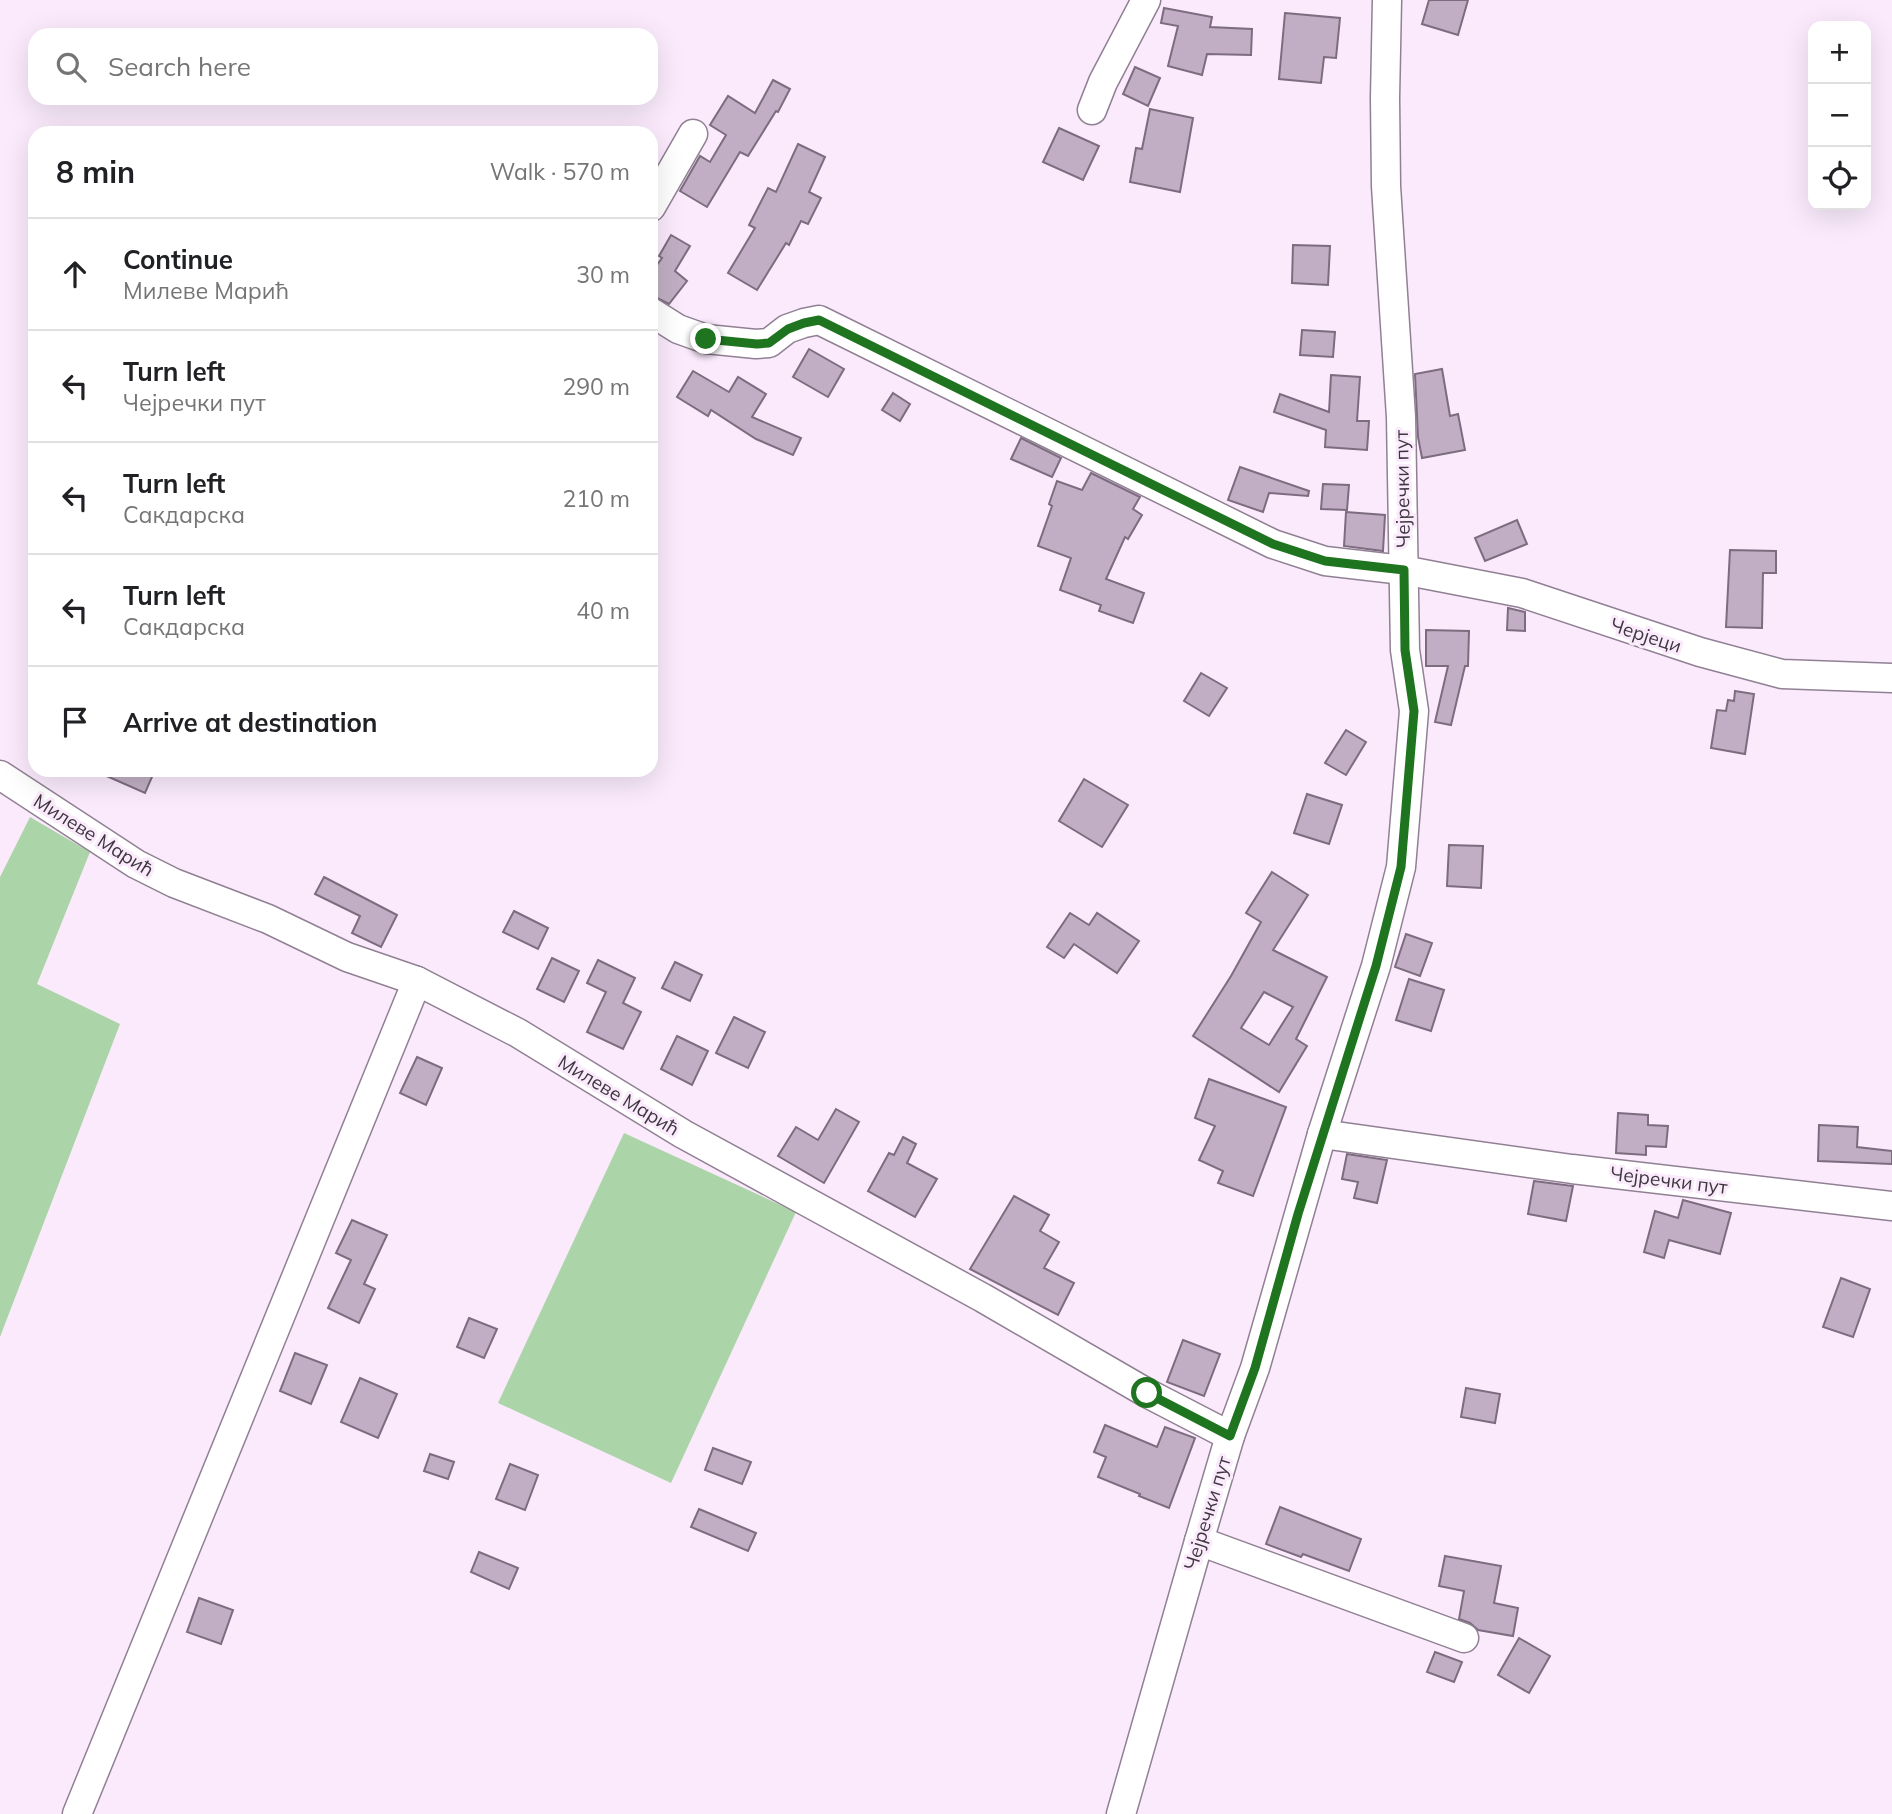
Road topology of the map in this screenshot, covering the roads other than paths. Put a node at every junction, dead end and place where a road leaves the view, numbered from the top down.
1 (1146, 0) edge
2 (1387, 0) edge
3 (1092, 110) dead end
4 (693, 134) dead end
5 (658, 195) edge
6 (658, 316) edge
7 (1404, 570) junction
8 (1892, 678) edge
9 (0, 775) edge
10 (417, 981) junction
11 (1322, 1134) junction
12 (1892, 1206) edge
13 (1230, 1436) junction
14 (1199, 1541) junction
15 (1464, 1638) dead end
16 (77, 1814) edge
17 (1121, 1814) edge

1 - 3 street
2 - 7 street, Чејречки пут
4 - 5 street
6 - 7 street, Черјеци
7 - 8 street, Черјеци
7 - 11 street, Чејречки пут
9 - 10 street, Милеве Мaрић
10 - 13 street, Милеве Мaрић
10 - 16 street
11 - 12 street, Чејречки пут
11 - 13 street, Чејречки пут
13 - 14 street, Чејречки пут
14 - 15 street
14 - 17 street, Чејречки пут

